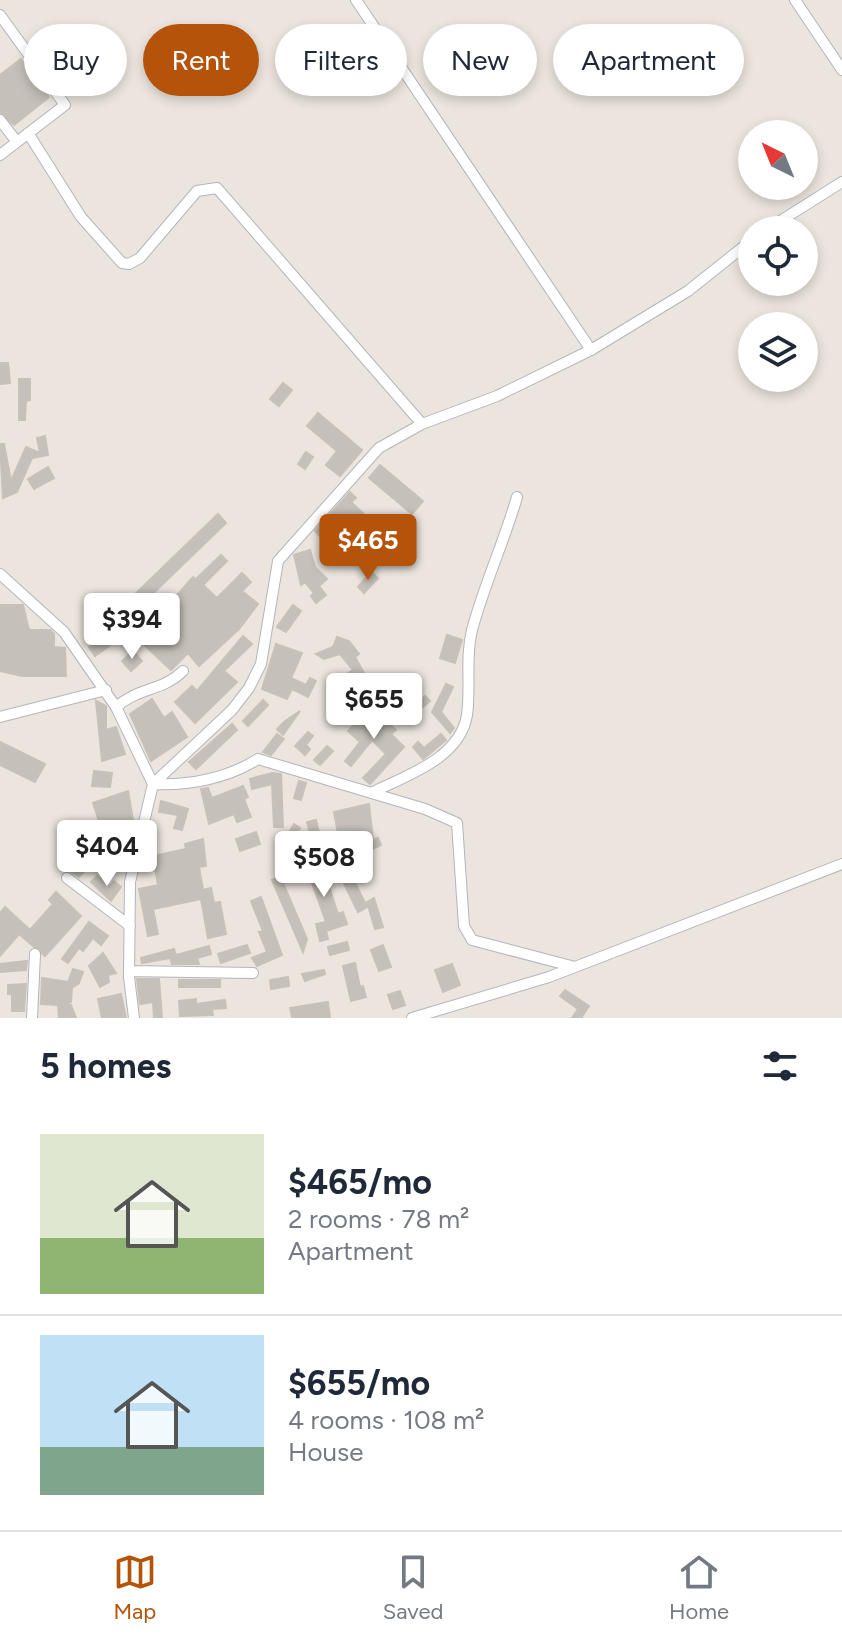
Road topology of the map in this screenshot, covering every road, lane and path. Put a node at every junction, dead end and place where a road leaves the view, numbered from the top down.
1 (356, 0) edge
2 (795, 0) edge
3 (0, 15) edge
4 (842, 70) edge
5 (0, 120) edge
6 (28, 133) junction
7 (17, 142) junction
8 (0, 155) edge
9 (842, 182) edge
10 (788, 216) edge
11 (738, 251) edge
12 (591, 350) junction
13 (422, 424) junction
14 (517, 497) dead end
15 (0, 574) edge
16 (183, 671) dead end
17 (106, 690) junction
18 (116, 707) junction
19 (0, 717) edge
20 (153, 784) junction
21 (371, 793) junction
22 (842, 864) edge
23 (67, 878) dead end
24 (130, 926) junction
25 (35, 954) dead end
26 (575, 967) junction
27 (129, 971) junction
28 (253, 973) dead end
29 (32, 1018) edge
30 (134, 1018) edge
31 (412, 1018) edge

1 - 12 street
2 - 4 street
3 - 6 street
5 - 7 street
6 - 7 street
6 - 13 street
7 - 8 street
9 - 10 street
11 - 12 street
12 - 13 street
13 - 20 street
14 - 21 street
15 - 17 street
16 - 18 street
17 - 18 street
17 - 19 street
18 - 20 street
20 - 21 street
20 - 24 street
21 - 26 street
22 - 26 street
23 - 24 street
24 - 27 street
25 - 29 street
26 - 31 street
27 - 28 street
27 - 30 street

